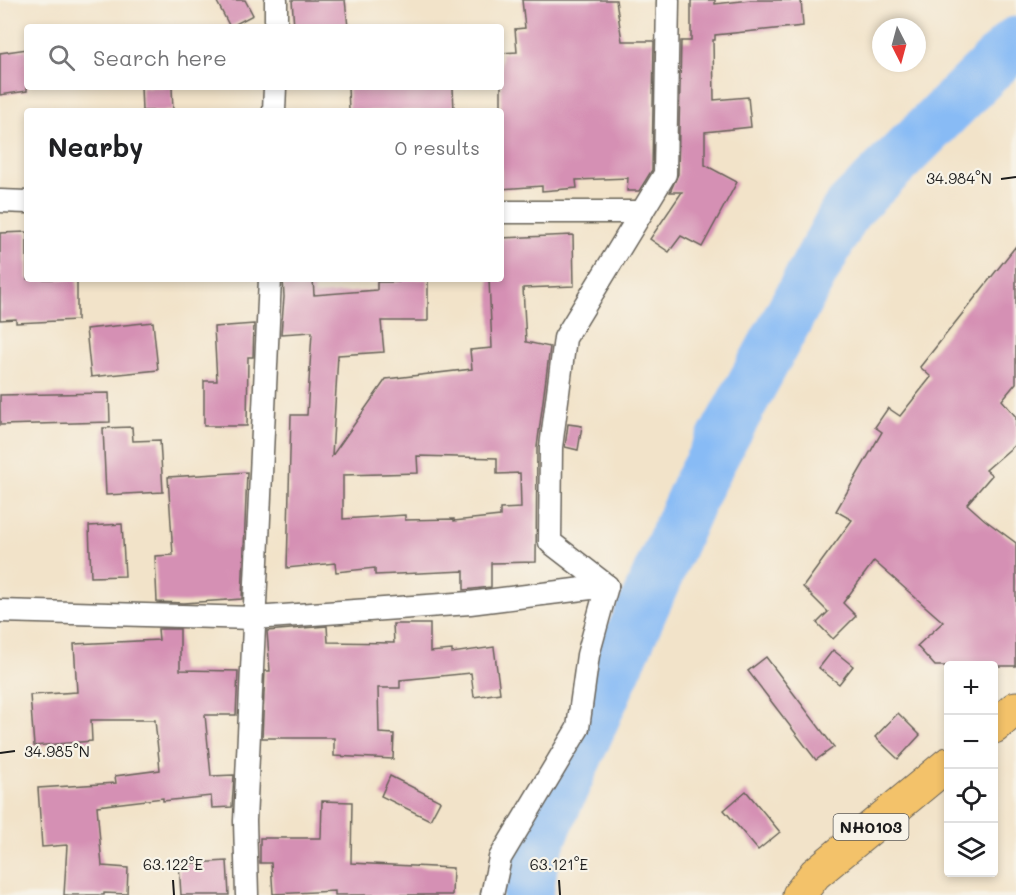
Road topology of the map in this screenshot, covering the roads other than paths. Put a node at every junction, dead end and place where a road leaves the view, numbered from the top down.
1 (276, 0) edge
2 (668, 0) edge
3 (276, 24) edge
4 (275, 90) edge
5 (274, 108) edge
6 (0, 201) edge
7 (24, 202) edge
8 (504, 212) edge
9 (642, 212) junction
10 (270, 282) edge
11 (607, 586) junction
12 (0, 611) edge
13 (254, 618) junction
14 (1016, 708) edge
15 (998, 723) edge
16 (944, 767) edge
17 (247, 895) edge
18 (492, 895) edge
19 (799, 895) edge

1 - 3 street
2 - 9 street
4 - 5 street
6 - 7 street
8 - 9 street
9 - 11 street
10 - 13 street
11 - 13 street
11 - 18 street
12 - 13 street
13 - 17 street
14 - 15 highway
16 - 19 highway, NH0103

